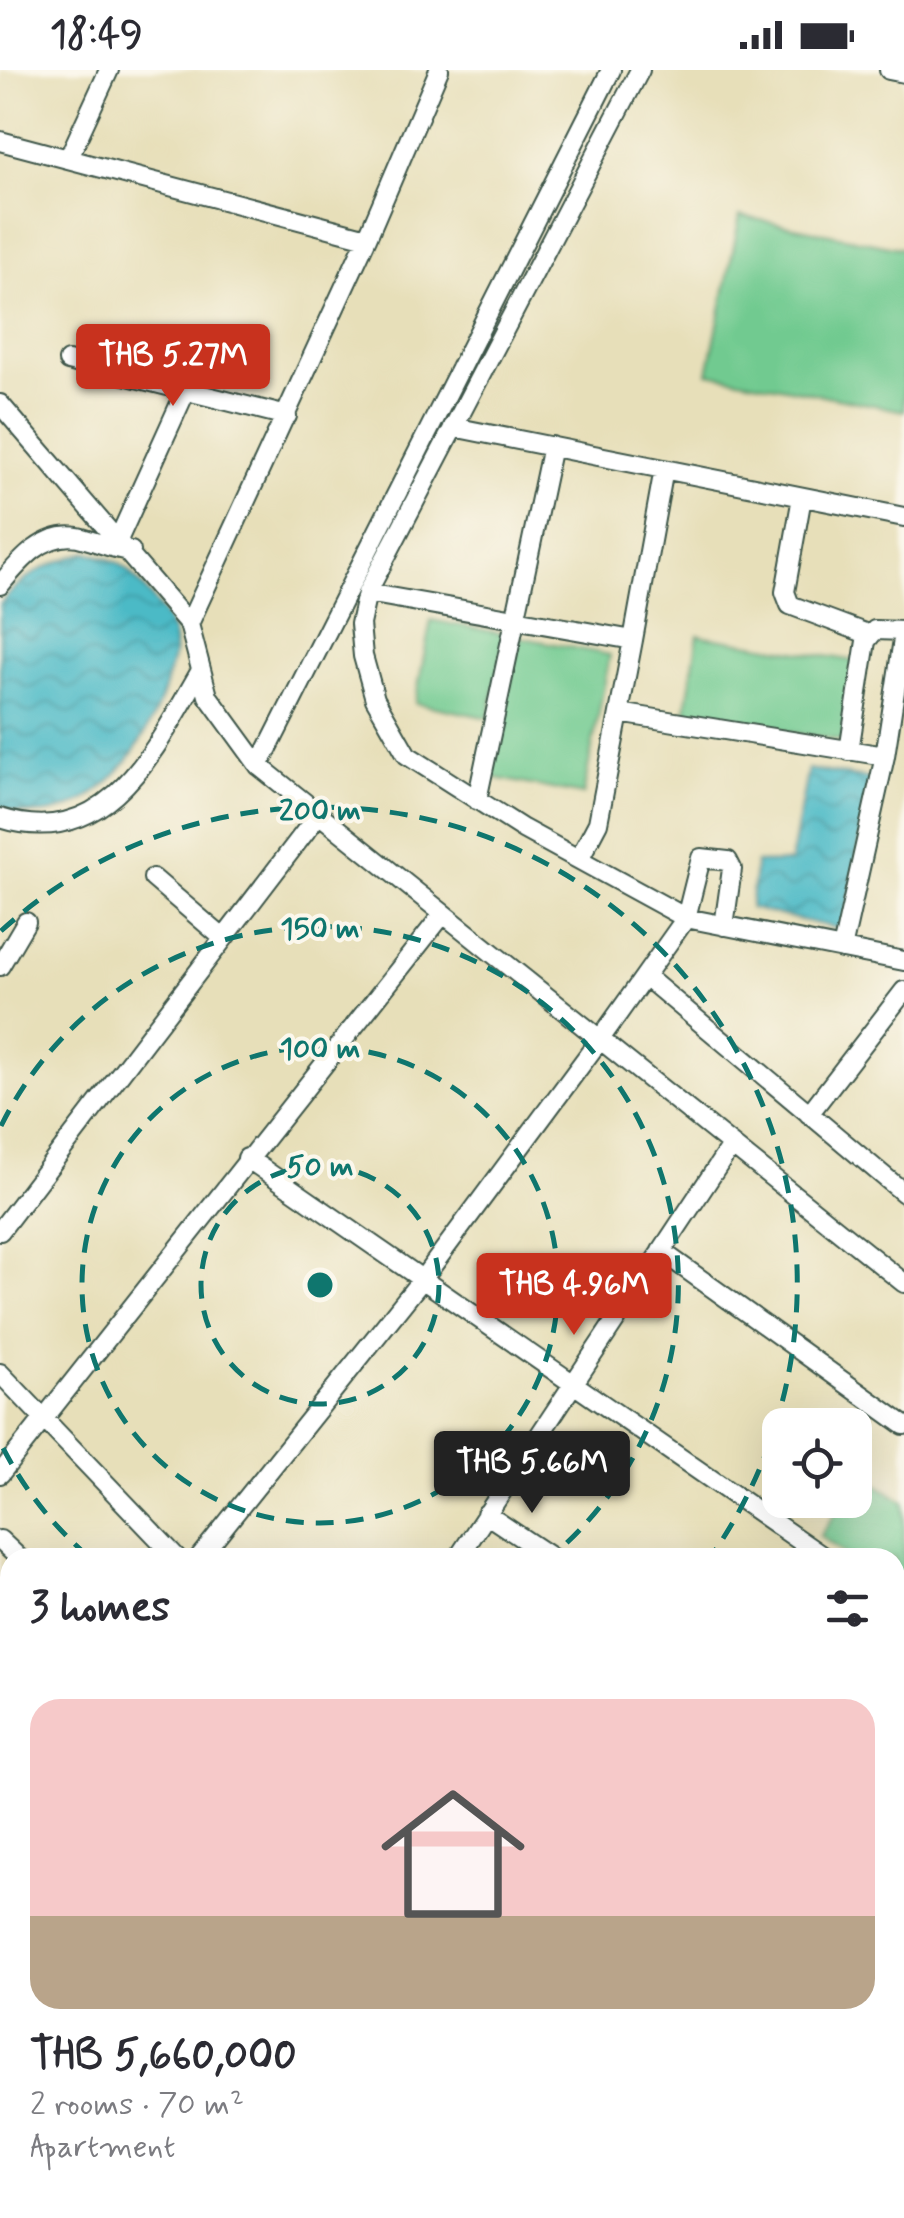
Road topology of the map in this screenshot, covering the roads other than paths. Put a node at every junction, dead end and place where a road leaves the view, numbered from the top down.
1 (109, 70) edge
2 (438, 70) edge
3 (611, 70) edge
4 (640, 70) edge
5 (890, 70) edge
6 (904, 73) edge
7 (0, 141) edge
8 (68, 159) junction
9 (368, 238) junction
10 (68, 362) dead end
11 (187, 388) junction
12 (1, 407) edge
13 (287, 416) junction
14 (453, 427) junction
15 (552, 446) junction
16 (664, 468) junction
17 (802, 496) junction
18 (904, 517) edge
19 (125, 544) junction
20 (0, 585) edge
21 (367, 593) junction
22 (518, 620) junction
23 (189, 624) junction
24 (904, 632) edge
25 (870, 636) junction
26 (633, 640) junction
27 (200, 672) junction
28 (619, 713) junction
29 (849, 750) junction
30 (885, 756) junction
31 (259, 766) junction
32 (477, 800) junction
33 (318, 815) junction
34 (0, 818) edge
35 (579, 859) junction
36 (153, 878) dead end
37 (443, 914) junction
38 (686, 918) junction
39 (26, 922) dead end
40 (724, 926) junction
41 (223, 938) junction
42 (842, 949) junction
43 (904, 961) edge
44 (0, 966) edge
45 (644, 976) junction
46 (904, 991) edge
47 (598, 1042) junction
48 (809, 1114) junction
49 (731, 1146) junction
50 (247, 1158) junction
51 (904, 1193) edge
52 (0, 1230) edge
53 (660, 1250) junction
54 (424, 1277) junction
55 (904, 1283) edge
56 (0, 1373) edge
57 (574, 1382) junction
58 (44, 1418) junction
59 (904, 1425) edge
60 (0, 1474) edge
61 (486, 1514) junction
62 (168, 1548) edge
63 (207, 1548) edge
64 (464, 1548) edge
65 (537, 1548) edge
66 (811, 1548) edge

1 - 8 street
2 - 9 street
3 - 31 street
4 - 14 street
5 - 6 street
7 - 8 street
8 - 9 street
9 - 13 street
10 - 11 street
11 - 13 street
11 - 19 street
12 - 19 street
13 - 23 street
14 - 15 street
14 - 21 street
15 - 16 street
15 - 22 street
16 - 17 street
16 - 26 street
17 - 18 street
17 - 25 street
19 - 20 street
19 - 23 street
21 - 22 street
21 - 32 street
22 - 26 street
22 - 32 street
23 - 27 street
24 - 25 street
24 - 30 street
25 - 29 street
26 - 28 street
27 - 31 street
27 - 34 street
28 - 29 street
28 - 35 street
29 - 30 street
30 - 42 street
31 - 33 street
32 - 35 street
33 - 37 street
33 - 41 street
35 - 38 street
36 - 41 street
37 - 47 street
37 - 50 street
38 - 40 street
38 - 40 street
38 - 45 street
39 - 44 street
40 - 42 street
41 - 52 street
42 - 43 street
45 - 47 street
45 - 48 street
46 - 48 street
47 - 49 street
47 - 54 street
48 - 51 street
49 - 53 street
49 - 55 street
50 - 54 street
50 - 58 street
53 - 57 street
53 - 59 street
54 - 57 street
54 - 63 street
56 - 58 street
57 - 61 street
57 - 66 street
58 - 60 street
58 - 62 street
61 - 64 street
61 - 65 street

